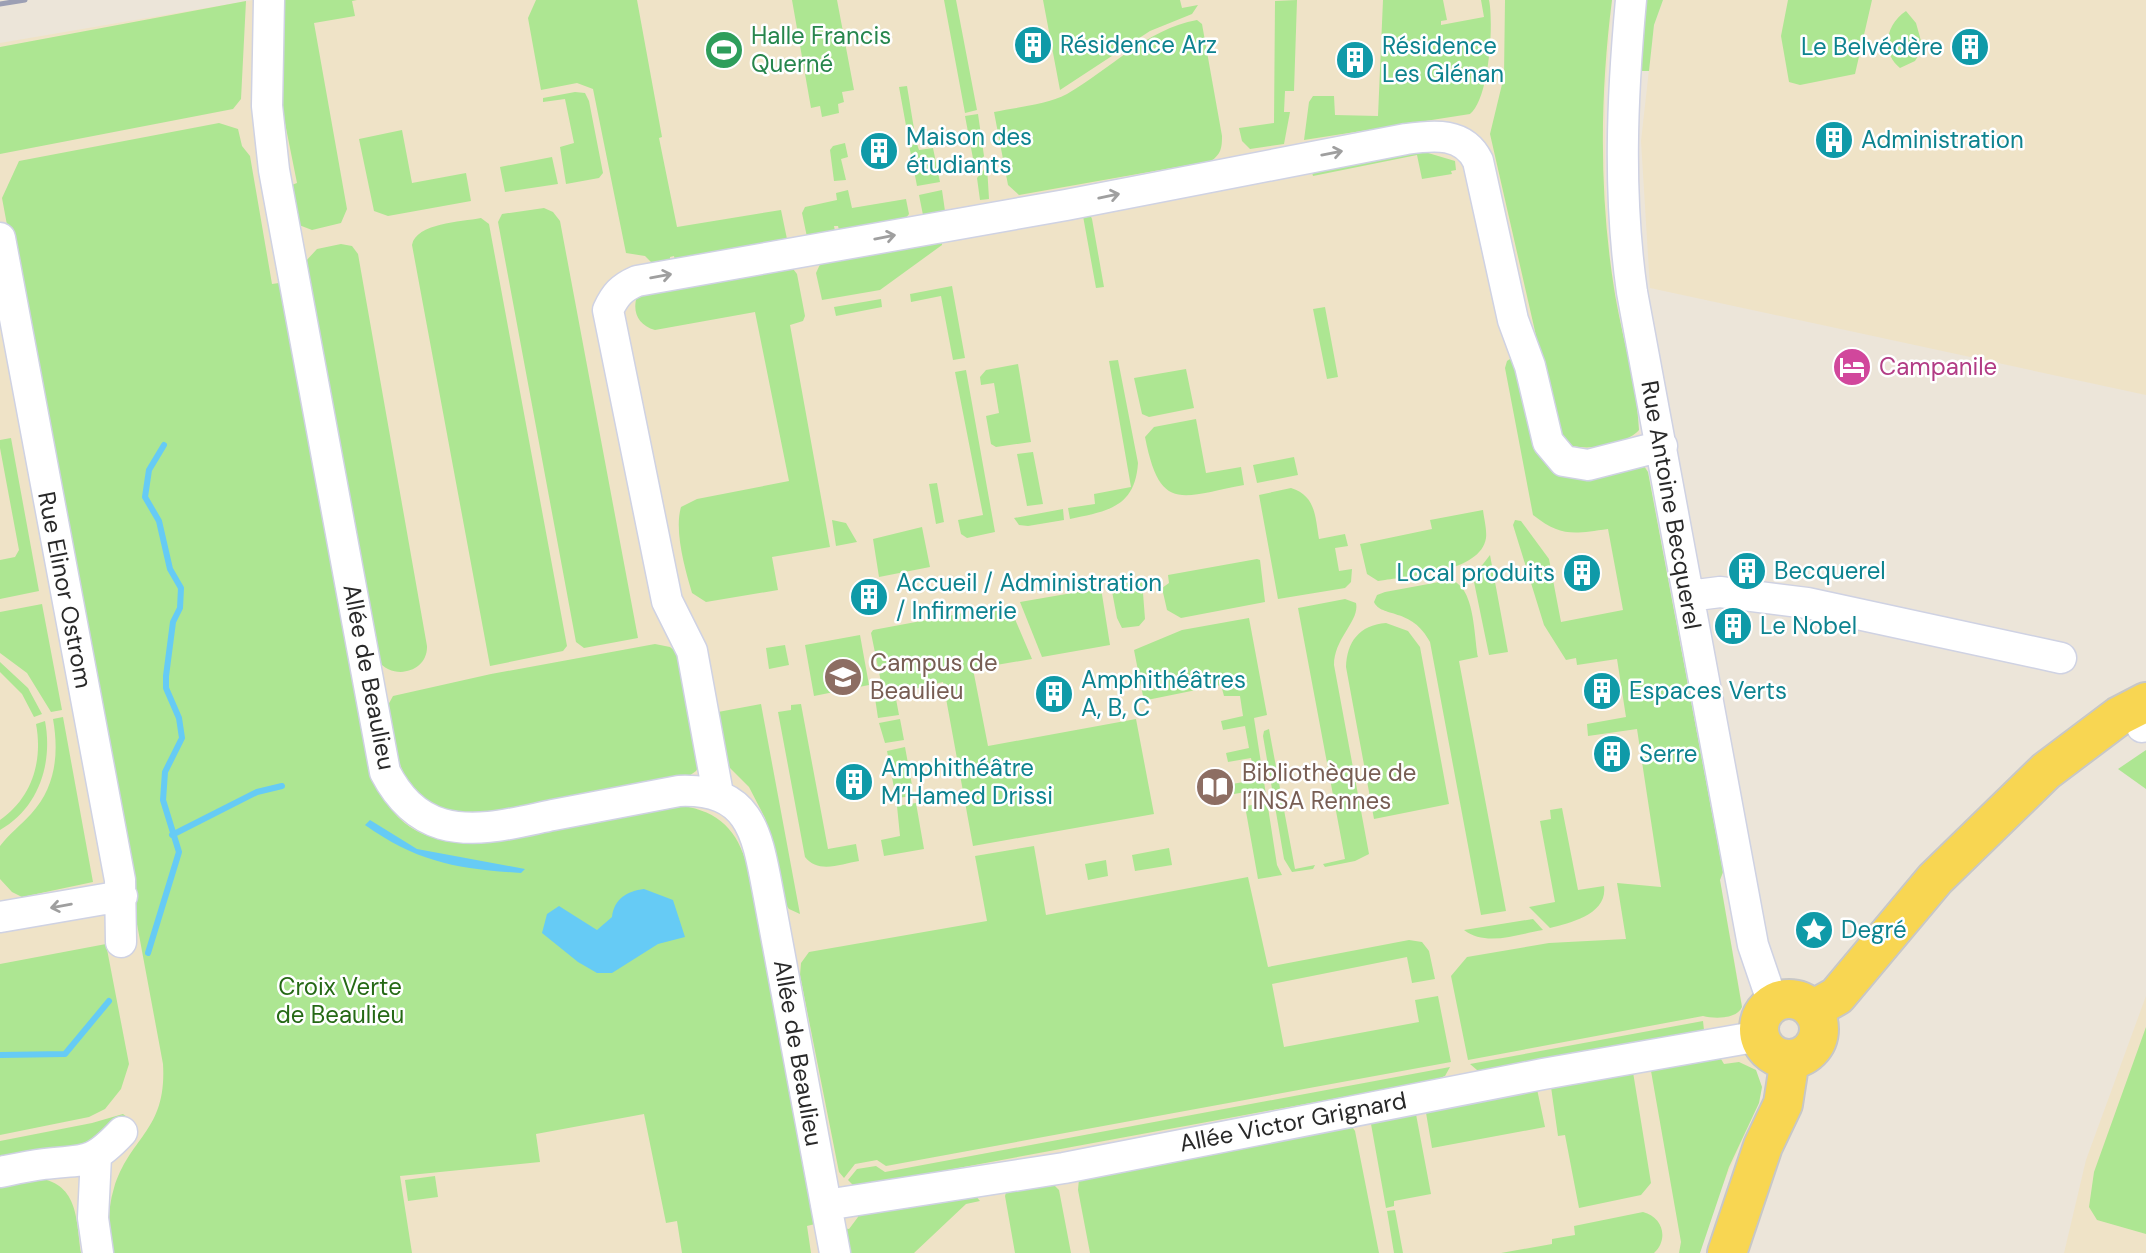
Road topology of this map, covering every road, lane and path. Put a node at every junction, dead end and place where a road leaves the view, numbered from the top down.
1 (269, 0) edge
2 (1631, 0) edge
3 (0, 238) edge
4 (1662, 446) junction
5 (1689, 596) junction
6 (2061, 658) dead end
7 (2145, 720) edge
8 (718, 794) junction
9 (122, 896) junction
10 (0, 917) edge
11 (121, 942) dead end
12 (1795, 1005) junction
13 (1760, 1036) junction
14 (1790, 1059) junction
15 (122, 1132) dead end
16 (96, 1156) junction
17 (0, 1172) edge
18 (825, 1205) junction
19 (98, 1253) edge
20 (835, 1253) edge
21 (1727, 1253) edge

1 - 8 street, Allée de Beaulieu
2 - 4 street, Rue Antoine Becquerel
3 - 9 street, Rue Elinor Ostrom
4 - 5 street, Rue Antoine Becquerel
8 -> 4 street
5 - 6 street
5 - 12 street, Rue Antoine Becquerel
7 - 12 main road
8 - 18 street, Allée de Beaulieu
9 -> 10 street
9 - 11 street, Rue Elinor Ostrom
12 - 13 main road
12 - 14 main road
13 - 14 main road
13 - 18 street, Allée Victor Grignard
14 - 21 main road
15 - 16 street
16 - 17 street
16 - 19 street
18 - 20 street, Allée de Beaulieu

